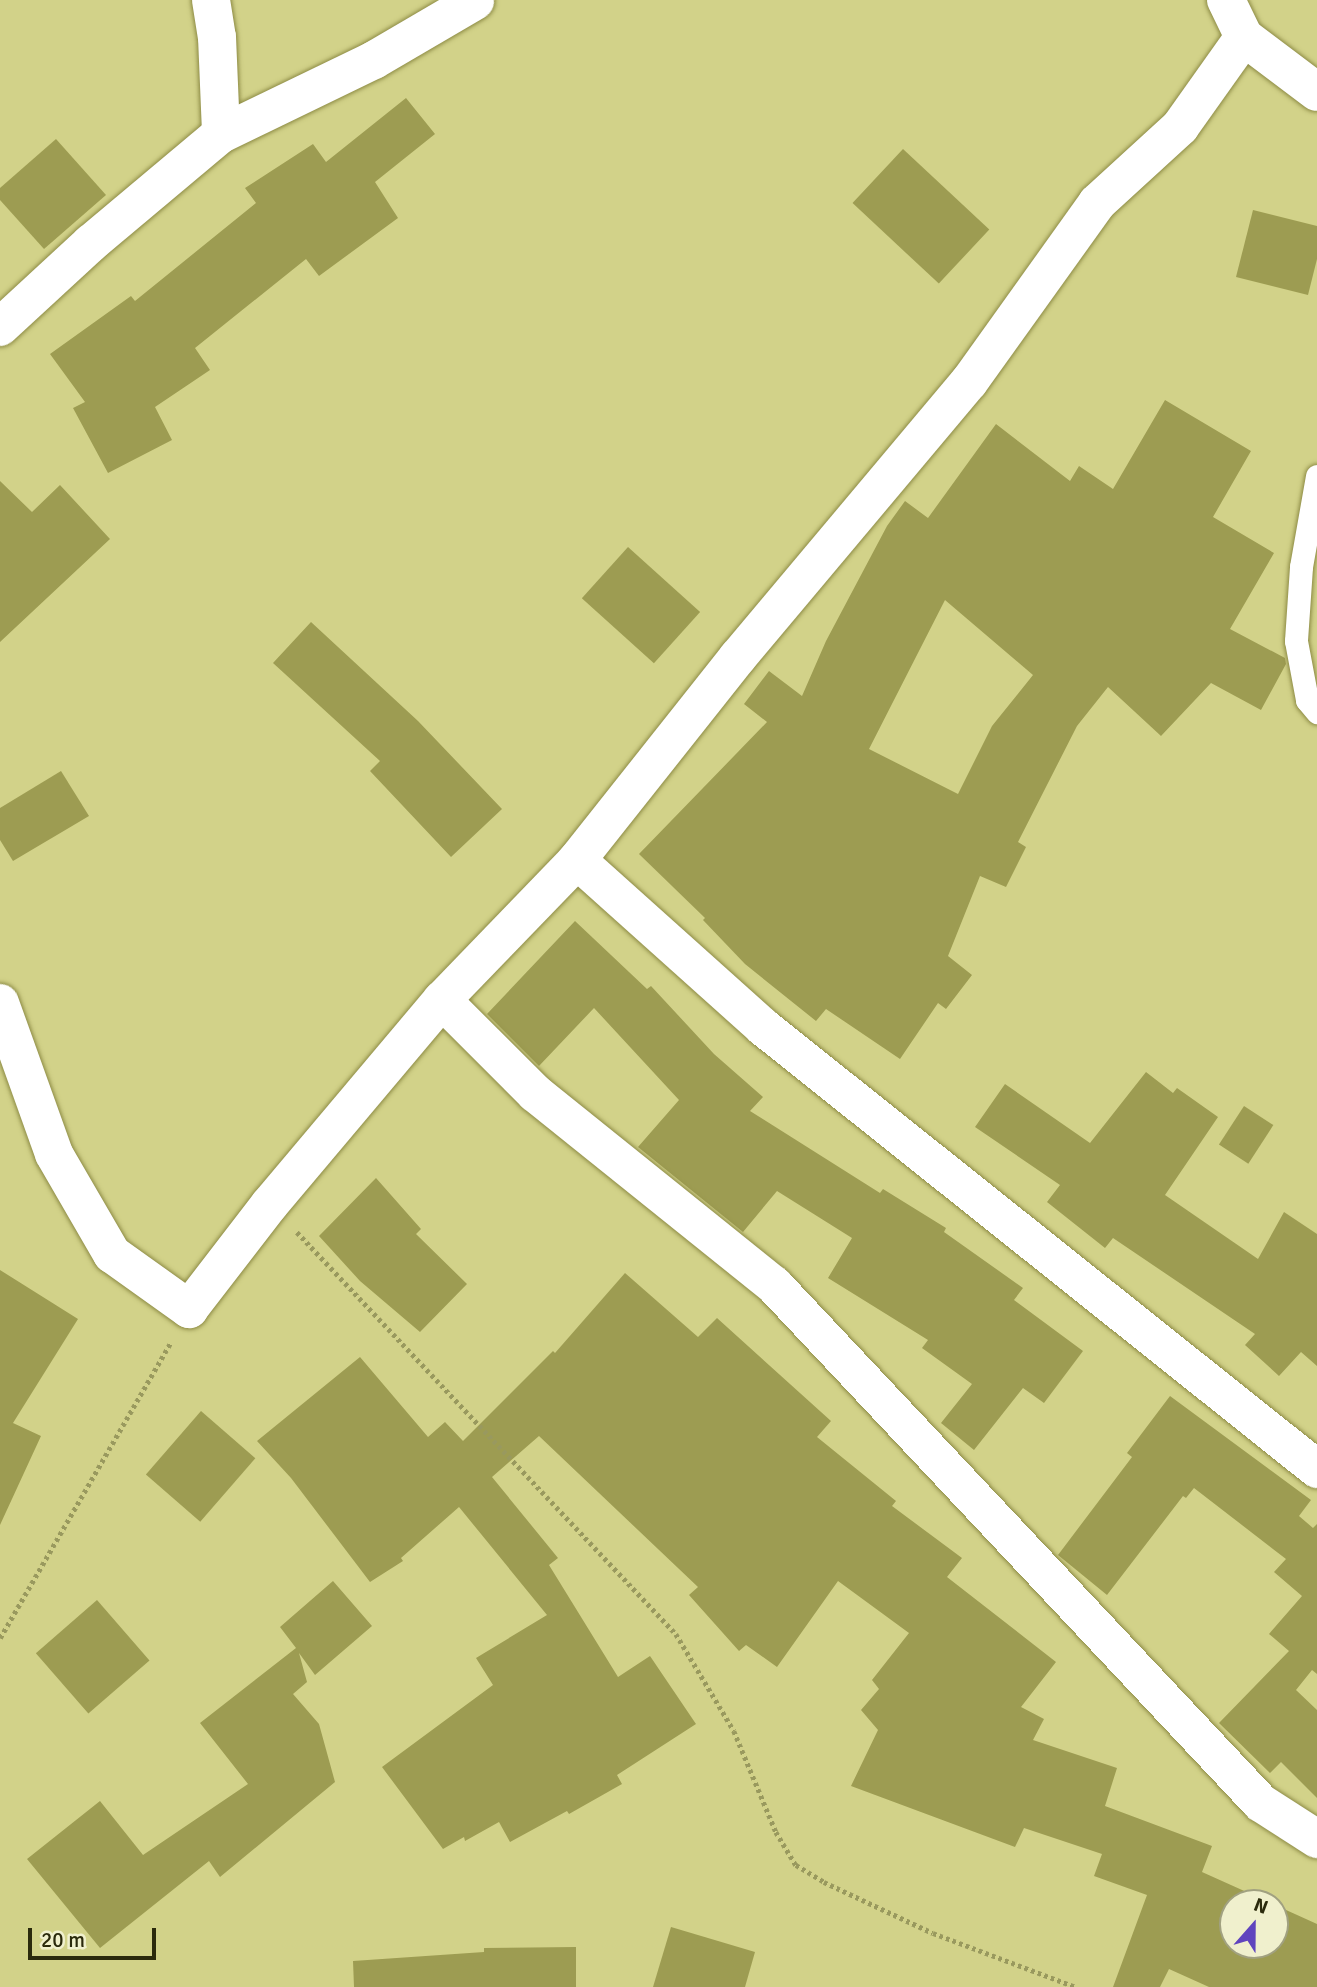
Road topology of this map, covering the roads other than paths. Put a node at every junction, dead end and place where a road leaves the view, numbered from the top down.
1 (211, 0) edge
2 (1226, 0) edge
3 (475, 1) edge
4 (1244, 37) junction
5 (1317, 92) edge
6 (221, 134) junction
7 (0, 327) edge
8 (1317, 476) edge
9 (1317, 712) edge
10 (577, 860) junction
11 (442, 1000) junction
12 (0, 1003) edge
13 (1317, 1469) edge
14 (1317, 1839) edge

1 - 6 street
2 - 4 street
3 - 6 street
4 - 5 street
4 - 10 street
6 - 7 street
8 - 9 lane
10 - 11 street
10 - 13 street
11 - 12 street
11 - 14 street

